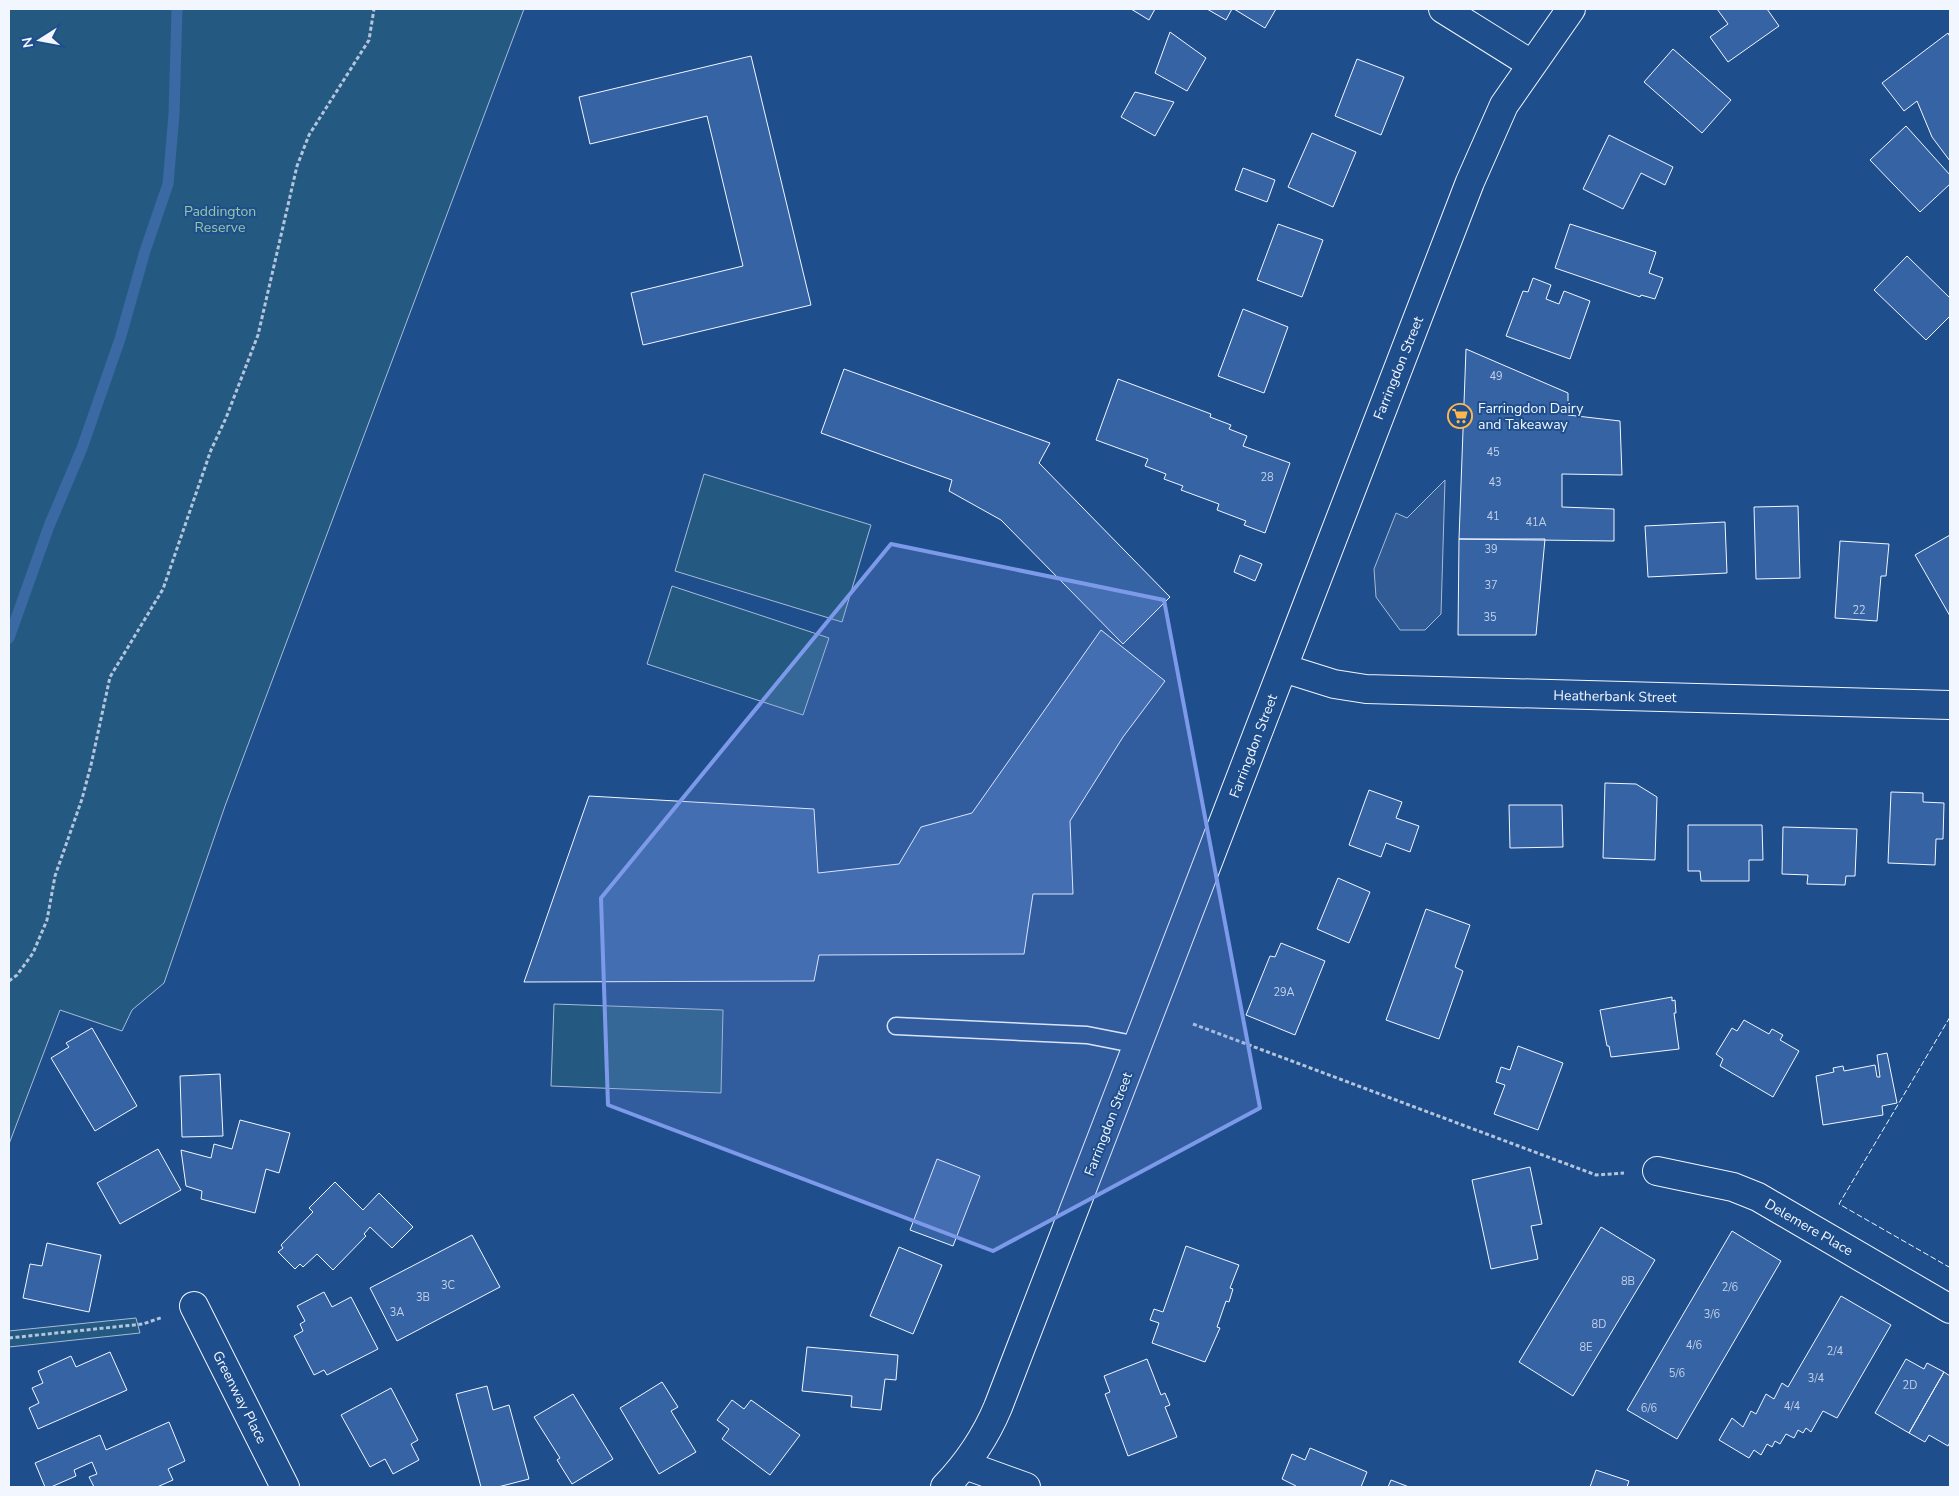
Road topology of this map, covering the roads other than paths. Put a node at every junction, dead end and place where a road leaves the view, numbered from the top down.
1 (1443, 9) edge
2 (1570, 9) edge
3 (1531, 64) junction
4 (1283, 668) junction
5 (1950, 705) edge
6 (896, 1026) dead end
7 (1138, 1045) junction
8 (1657, 1171) road end
9 (194, 1306) road end
10 (1950, 1309) edge
11 (965, 1465) junction
12 (285, 1487) edge
13 (945, 1487) edge
14 (1026, 1487) edge

1 - 3 street
2 - 3 street, Farringdon Street
3 - 4 street, Farringdon Street
4 - 5 street, Heatherbank Street
4 - 7 street, Farringdon Street
6 - 7 lane
7 - 11 street, Farringdon Street
8 - 10 street, Delemere Place
9 - 12 street, Greenway Place
11 - 13 street, Farringdon Street
11 - 14 street

